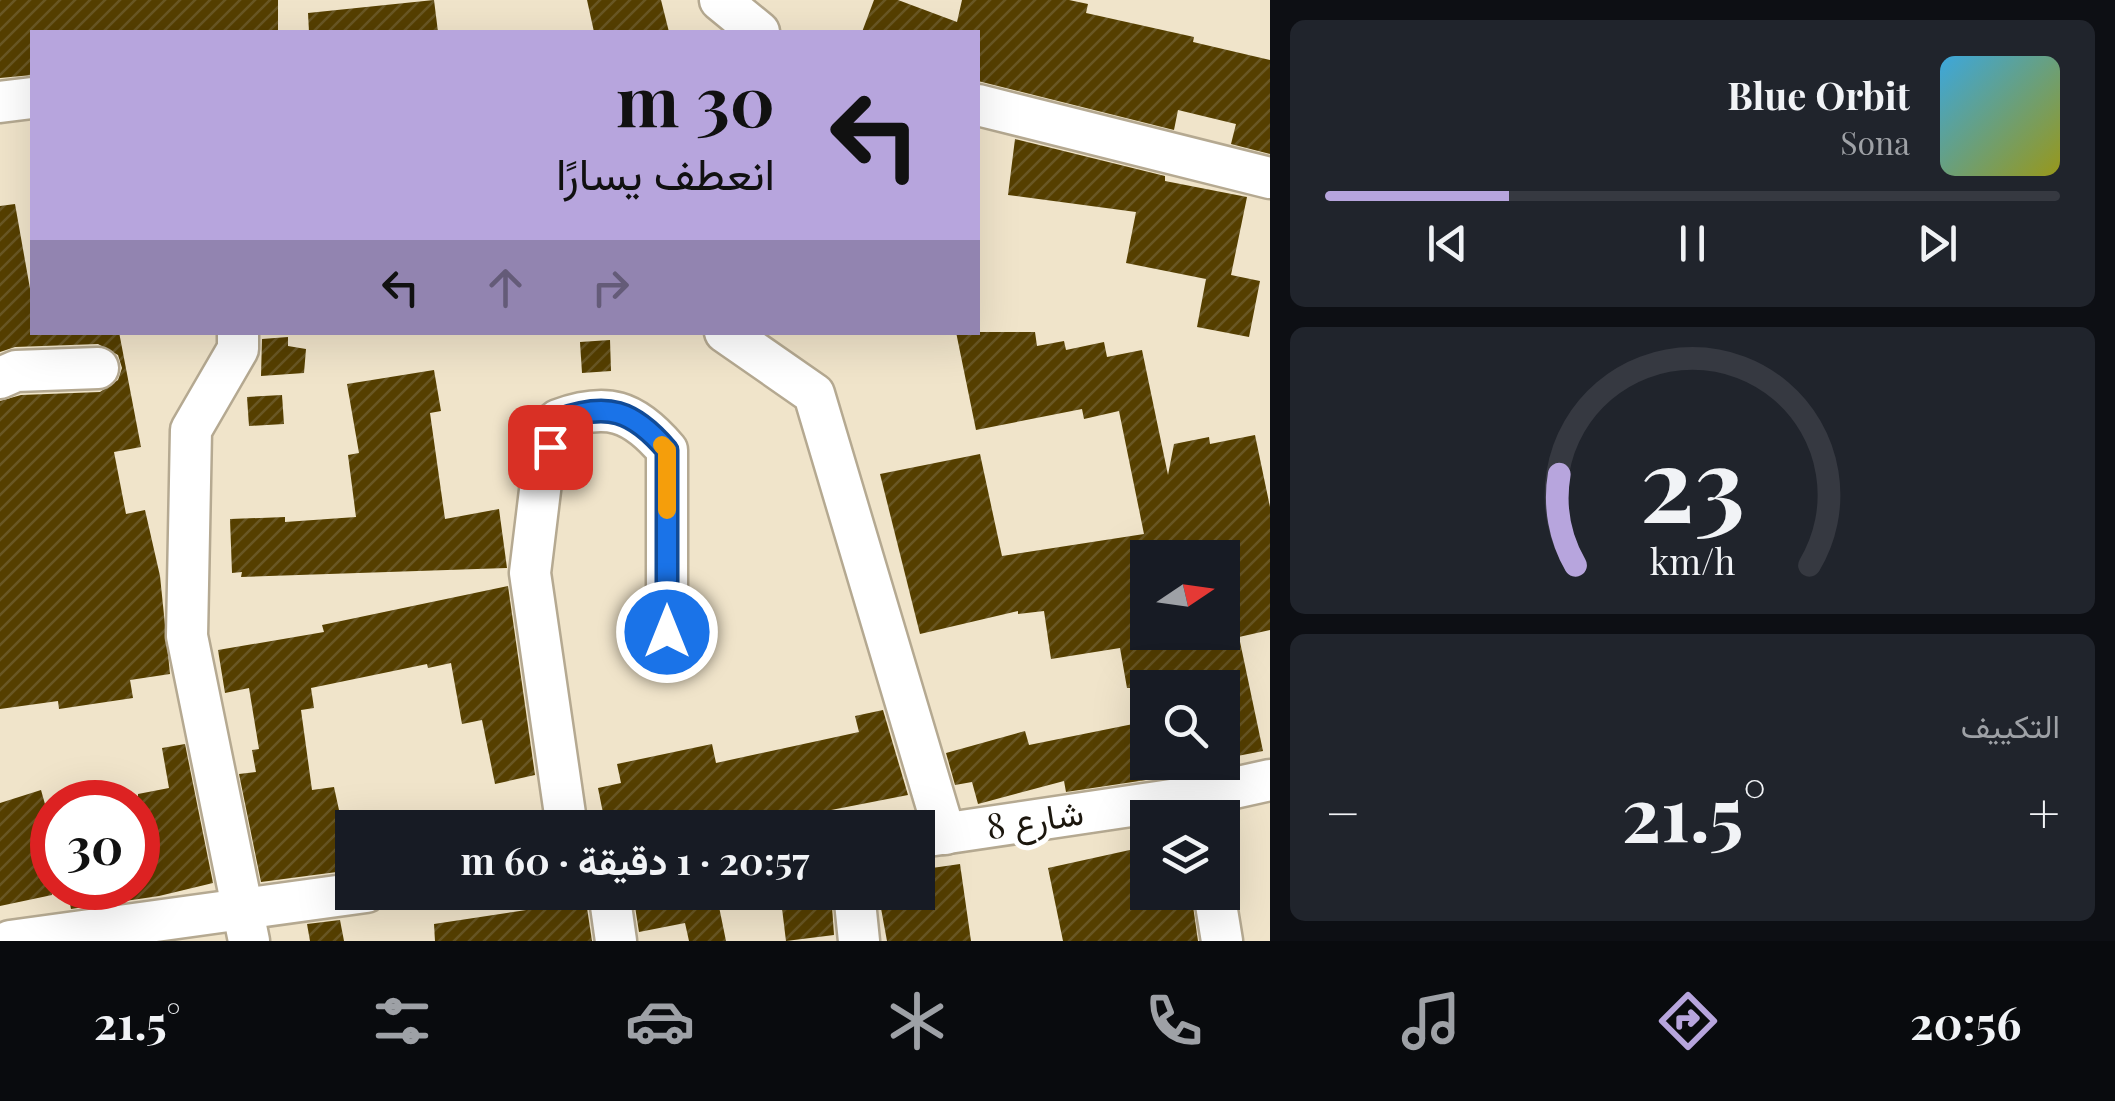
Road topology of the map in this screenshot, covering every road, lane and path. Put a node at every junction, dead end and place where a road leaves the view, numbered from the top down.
1 (720, 0) edge
2 (757, 30) edge
3 (30, 98) edge
4 (0, 102) edge
5 (980, 106) edge
6 (1270, 178) edge
7 (238, 335) edge
8 (729, 335) edge
9 (98, 368) dead end
10 (0, 378) edge
11 (667, 632) dead end
12 (1270, 780) edge
13 (1216, 800) edge
14 (564, 810) edge
15 (924, 810) edge
16 (1130, 814) edge
17 (935, 835) edge
18 (335, 900) edge
19 (612, 910) edge
20 (856, 910) edge
21 (1217, 910) edge
22 (245, 924) edge
23 (10, 941) edge
24 (616, 941) edge
25 (859, 941) edge
26 (1222, 941) edge

1 - 2 street
3 - 4 street
5 - 6 street
7 - 22 street
8 - 15 street
9 - 10 street
11 - 14 street
12 - 13 street, شارع 8
16 - 17 street, شارع 8
18 - 22 street
19 - 24 street
20 - 25 street
21 - 26 street
22 - 23 street

